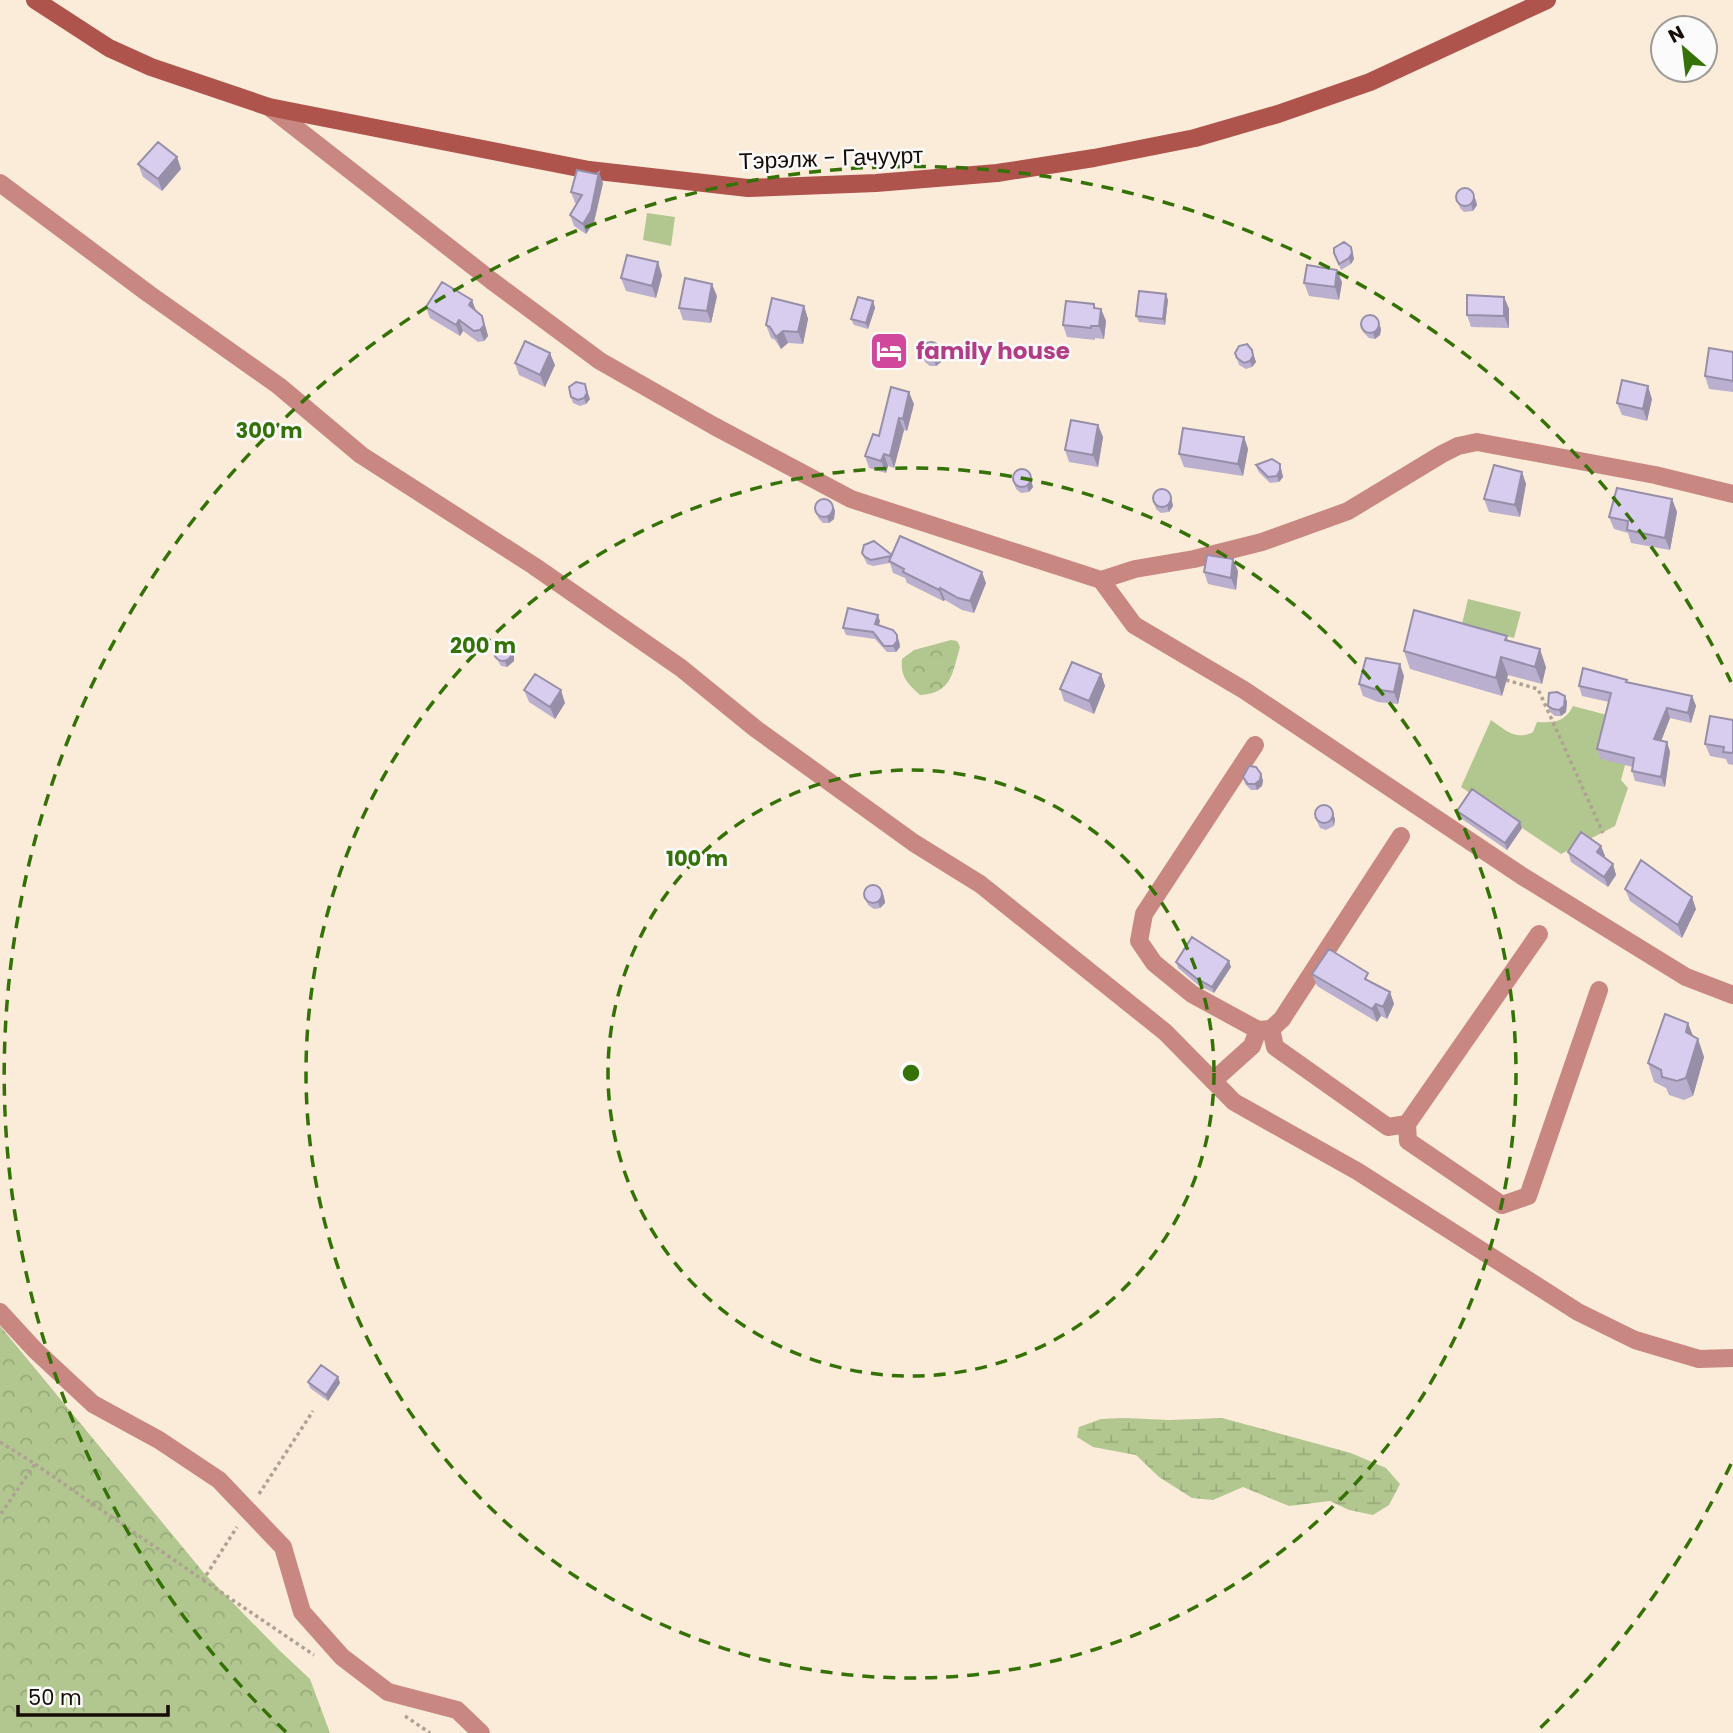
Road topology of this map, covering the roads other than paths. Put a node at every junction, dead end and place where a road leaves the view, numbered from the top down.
1 (35, 0) edge
2 (1547, 0) edge
3 (269, 107) junction
4 (0, 183) edge
5 (1733, 494) edge
6 (1101, 580) junction
7 (1255, 745) dead end
8 (1401, 836) dead end
9 (1539, 934) dead end
10 (1599, 990) dead end
11 (1733, 995) edge
12 (1265, 1030) junction
13 (1213, 1081) junction
14 (1407, 1124) junction
15 (0, 1312) edge
16 (1733, 1359) edge
17 (481, 1733) edge

1 - 3 main road, Тэрэлж - Гачуурт
2 - 3 main road, Тэрэлж - Гачуурт
3 - 6 street
4 - 13 street
5 - 6 street
6 - 11 street
7 - 12 street
8 - 12 street
9 - 14 street
10 - 14 street
12 - 13 street
12 - 14 street
13 - 16 street
15 - 17 street

